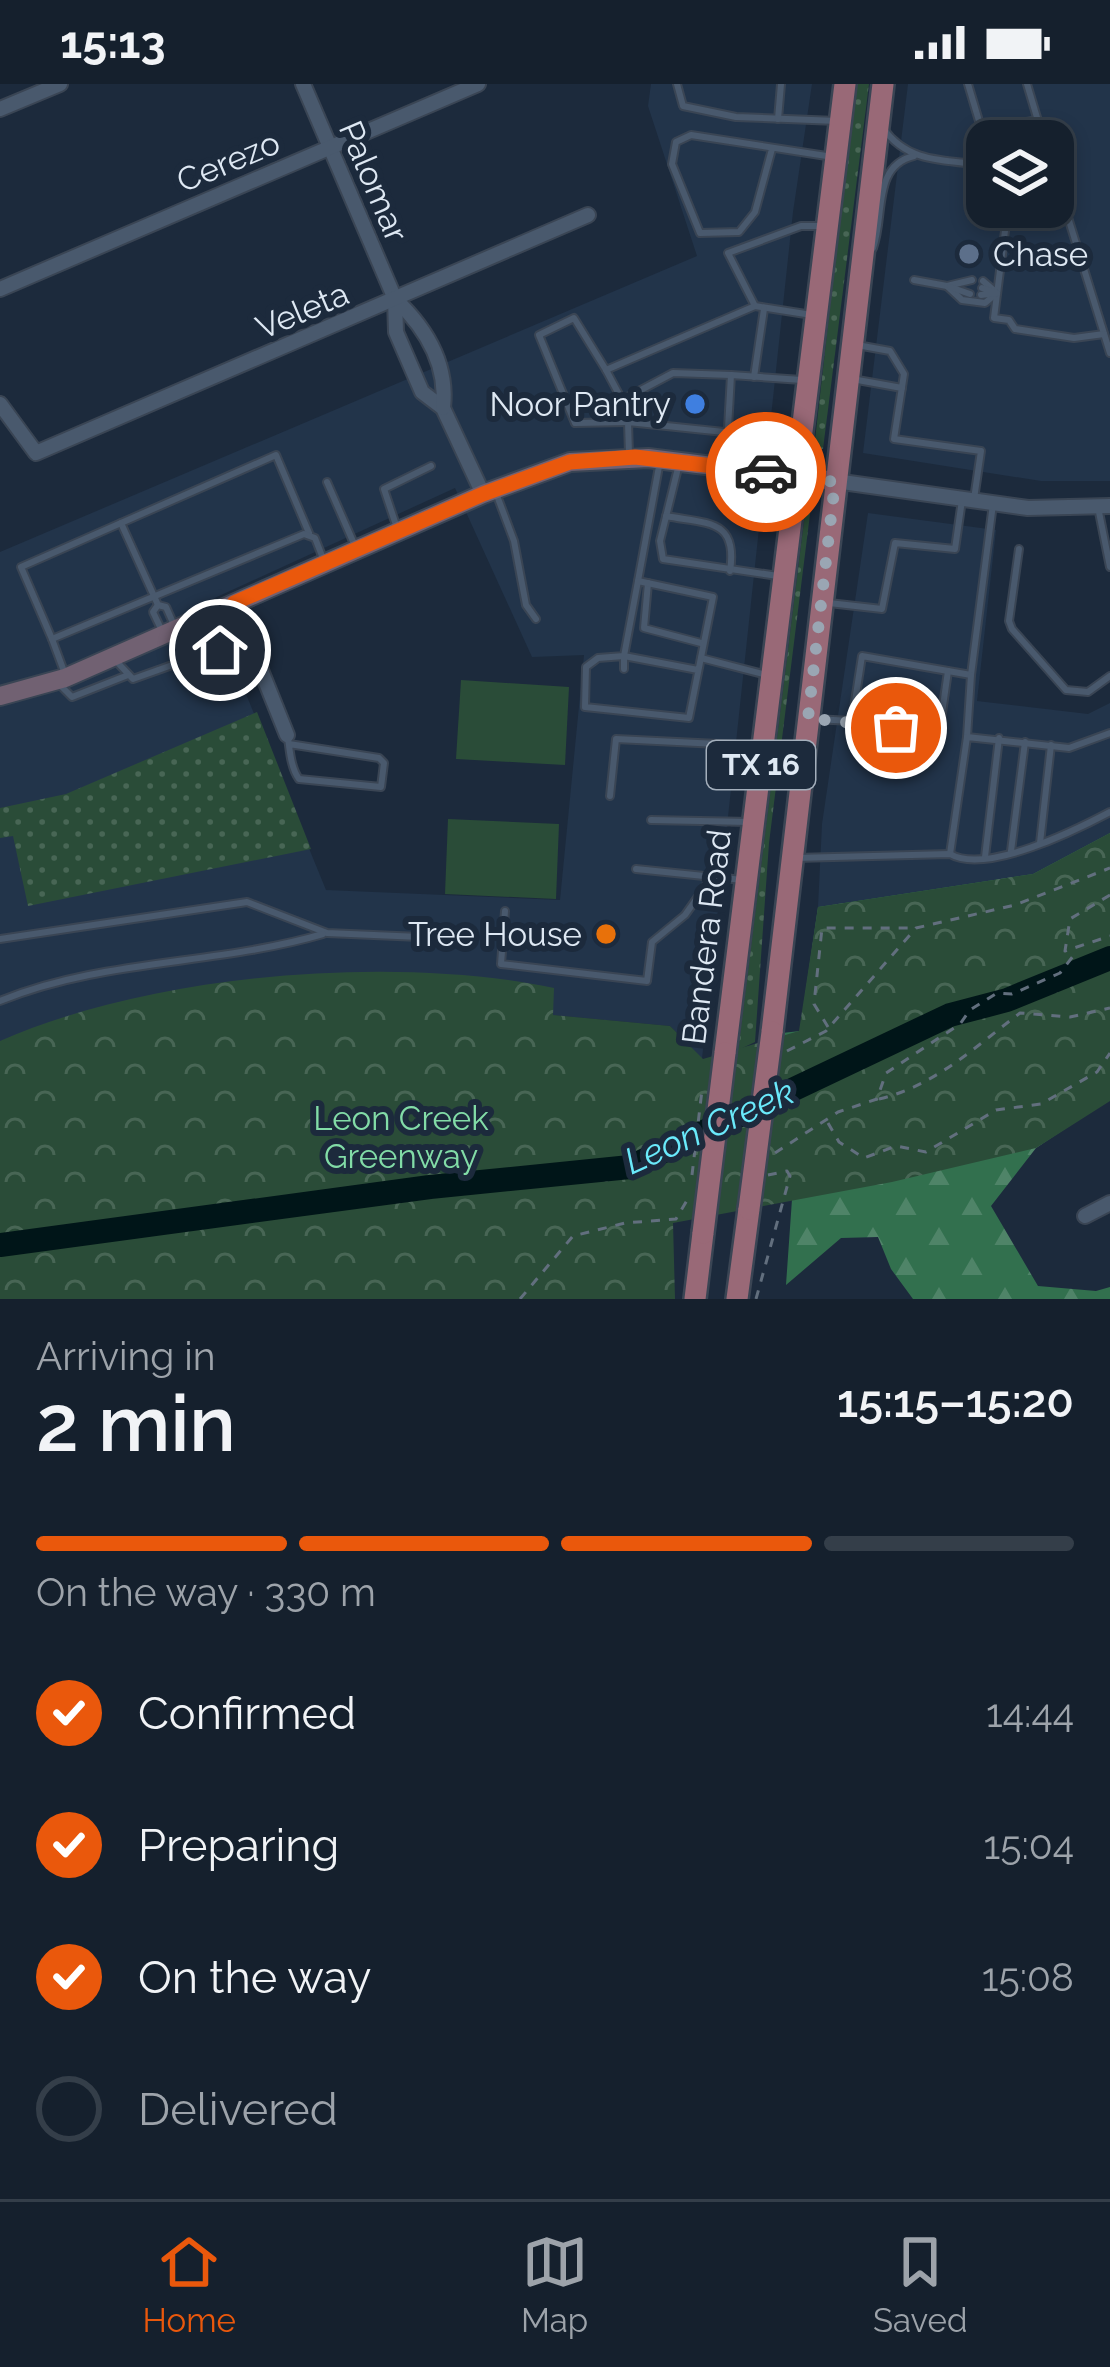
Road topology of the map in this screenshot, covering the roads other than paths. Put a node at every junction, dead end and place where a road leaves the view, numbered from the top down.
1 (60, 84) edge
2 (303, 84) edge
3 (478, 84) edge
4 (677, 84) edge
5 (781, 84) edge
6 (845, 84) edge
7 (883, 84) edge
8 (968, 84) edge
9 (1027, 84) edge
10 (0, 110) edge
11 (778, 118) junction
12 (978, 120) edge
13 (1038, 120) edge
14 (841, 122) junction
15 (879, 122) junction
16 (330, 147) junction
17 (772, 149) junction
18 (914, 156) junction
19 (836, 158) junction
20 (966, 162) edge
21 (588, 215) dead end
22 (827, 226) junction
23 (1005, 228) edge
24 (1071, 228) edge
25 (860, 274) junction
26 (914, 280) dead end
27 (947, 286) junction
28 (0, 289) edge
29 (997, 293) junction
30 (395, 299) junction
31 (760, 307) junction
32 (815, 316) junction
33 (1104, 334) junction
34 (428, 340) junction
35 (852, 344) junction
36 (404, 352) junction
37 (1110, 353) edge
38 (606, 370) junction
39 (731, 375) junction
40 (754, 376) junction
41 (848, 378) junction
42 (806, 380) junction
43 (902, 388) junction
44 (622, 400) junction
45 (0, 404) edge
46 (443, 408) junction
47 (628, 422) junction
48 (727, 434) junction
49 (753, 435) dead end
50 (629, 457) junction
51 (670, 460) junction
52 (431, 466) dead end
53 (725, 467) junction
54 (794, 476) junction
55 (327, 482) dead end
56 (835, 482) junction
57 (489, 492) junction
58 (968, 501) junction
59 (993, 504) junction
60 (1104, 507) edge
61 (666, 516) junction
62 (121, 524) junction
63 (398, 531) junction
64 (309, 534) junction
65 (357, 549) junction
66 (1019, 549) dead end
67 (325, 563) junction
68 (1110, 567) edge
69 (730, 573) junction
70 (782, 576) junction
71 (638, 581) junction
72 (648, 583) junction
73 (155, 601) junction
74 (821, 602) junction
75 (234, 603) junction
76 (536, 619) dead end
77 (170, 631) junction
78 (249, 637) junction
79 (52, 639) junction
80 (702, 644) junction
81 (113, 656) junction
82 (624, 656) junction
83 (701, 658) junction
84 (623, 670) dead end
85 (698, 670) junction
86 (948, 670) junction
87 (128, 675) junction
88 (971, 675) junction
89 (770, 676) junction
90 (1110, 676) edge
91 (62, 679) junction
92 (0, 696) edge
93 (808, 718) junction
94 (852, 721) junction
95 (1110, 733) edge
96 (967, 736) junction
97 (999, 738) junction
98 (288, 740) junction
99 (1025, 742) junction
100 (1052, 745) junction
101 (763, 746) junction
102 (610, 796) dead end
103 (1110, 812) edge
104 (651, 820) dead end
105 (754, 822) junction
106 (1040, 844) junction
107 (1011, 852) junction
108 (950, 854) junction
109 (985, 857) junction
110 (792, 858) junction
111 (636, 869) dead end
112 (712, 878) junction
113 (747, 880) junction
114 (505, 911) dead end
115 (327, 932) junction
116 (0, 939) edge
117 (467, 939) dead end
118 (0, 1001) edge
119 (1110, 1203) edge
120 (1085, 1216) dead end
121 (695, 1299) edge
122 (737, 1299) edge

1 - 10 street
2 - 16 street, Palomar
3 - 16 street, Cerezo
4 - 11 lane
5 - 11 lane
6 - 14 main road, Bandera Road / TX 16
7 - 15 main road, TX 16
8 - 12 lane
9 - 13 lane
11 - 14 lane
14 - 19 main road, Bandera Road / TX 16
15 - 18 lane
15 - 25 main road, TX 16
16 - 28 street, Cerezo
16 - 30 street, Palomar
17 - 17 lane
17 - 19 lane
18 - 20 lane
18 - 25 lane
19 - 22 main road, Bandera Road / TX 16
21 - 30 street, Veleta
22 - 31 lane
22 - 32 main road, Bandera Road / TX 16
23 - 29 lane
24 - 33 lane
25 - 35 main road, TX 16
26 - 27 lane
27 - 27 lane
27 - 29 lane
29 - 29 lane
29 - 33 lane
30 - 34 street, Palomar
30 - 36 street, Palomar
30 - 45 street, Veleta
31 - 32 lane
31 - 38 lane
31 - 40 lane
32 - 42 main road, Bandera Road / TX 16
33 - 37 lane
34 - 36 street
34 - 46 street, Palomar
35 - 41 main road, TX 16
35 - 43 lane
36 - 46 street, Palomar
38 - 44 lane
38 - 47 lane
39 - 40 lane
39 - 44 lane
39 - 48 lane
40 - 42 lane
41 - 43 lane
41 - 56 main road, TX 16
42 - 54 main road, Bandera Road / TX 16
43 - 58 lane
44 - 47 lane
46 - 57 street, Palomar
47 - 48 lane
47 - 50 lane
48 - 49 lane
48 - 53 lane
50 - 51 main road
50 - 57 main road
51 - 53 main road
51 - 61 lane
51 - 71 lane
52 - 63 lane
53 - 54 main road
54 - 56 main road
54 - 70 main road, Bandera Road / TX 16
55 - 65 lane
56 - 58 street
56 - 74 main road, TX 16
57 - 63 main road
57 - 76 lane
58 - 59 street
58 - 74 lane
59 - 60 street
59 - 88 lane
60 - 68 lane
61 - 69 lane
61 - 69 lane
62 - 64 lane
62 - 73 lane
62 - 79 lane
63 - 65 main road
64 - 67 lane
64 - 73 lane
65 - 67 main road
66 - 90 lane
67 - 75 main road
69 - 70 lane
70 - 89 main road, Bandera Road / TX 16
71 - 72 lane
71 - 82 lane
72 - 80 lane
72 - 80 lane
73 - 77 lane
73 - 77 lane
73 - 79 lane
74 - 93 main road, TX 16
75 - 77 main road
75 - 78 street
77 - 81 main road
78 - 87 lane
78 - 98 street
79 - 91 lane
80 - 83 lane
81 - 87 lane
81 - 91 main road
82 - 84 lane
82 - 85 lane
82 - 85 lane
83 - 85 lane
83 - 89 lane
86 - 88 lane
86 - 94 lane
86 - 94 lane
87 - 91 lane
88 - 96 lane
89 - 101 main road, Bandera Road / TX 16
91 - 92 main road
93 - 94 lane
93 - 110 main road, TX 16
95 - 100 lane
96 - 97 lane
96 - 108 lane
97 - 99 lane
97 - 109 lane
98 - 98 lane
99 - 100 lane
99 - 107 lane
100 - 106 lane
101 - 102 lane
101 - 105 main road, Bandera Road / TX 16
103 - 106 lane
104 - 105 lane
105 - 113 main road, Bandera Road / TX 16
106 - 107 lane
107 - 109 lane
108 - 109 lane
108 - 110 lane
110 - 122 main road, TX 16, bridge
111 - 112 lane
112 - 113 lane
112 - 114 lane
113 - 121 main road, Bandera Road / TX 16, bridge
115 - 116 lane
115 - 117 lane
115 - 118 lane
119 - 120 street

